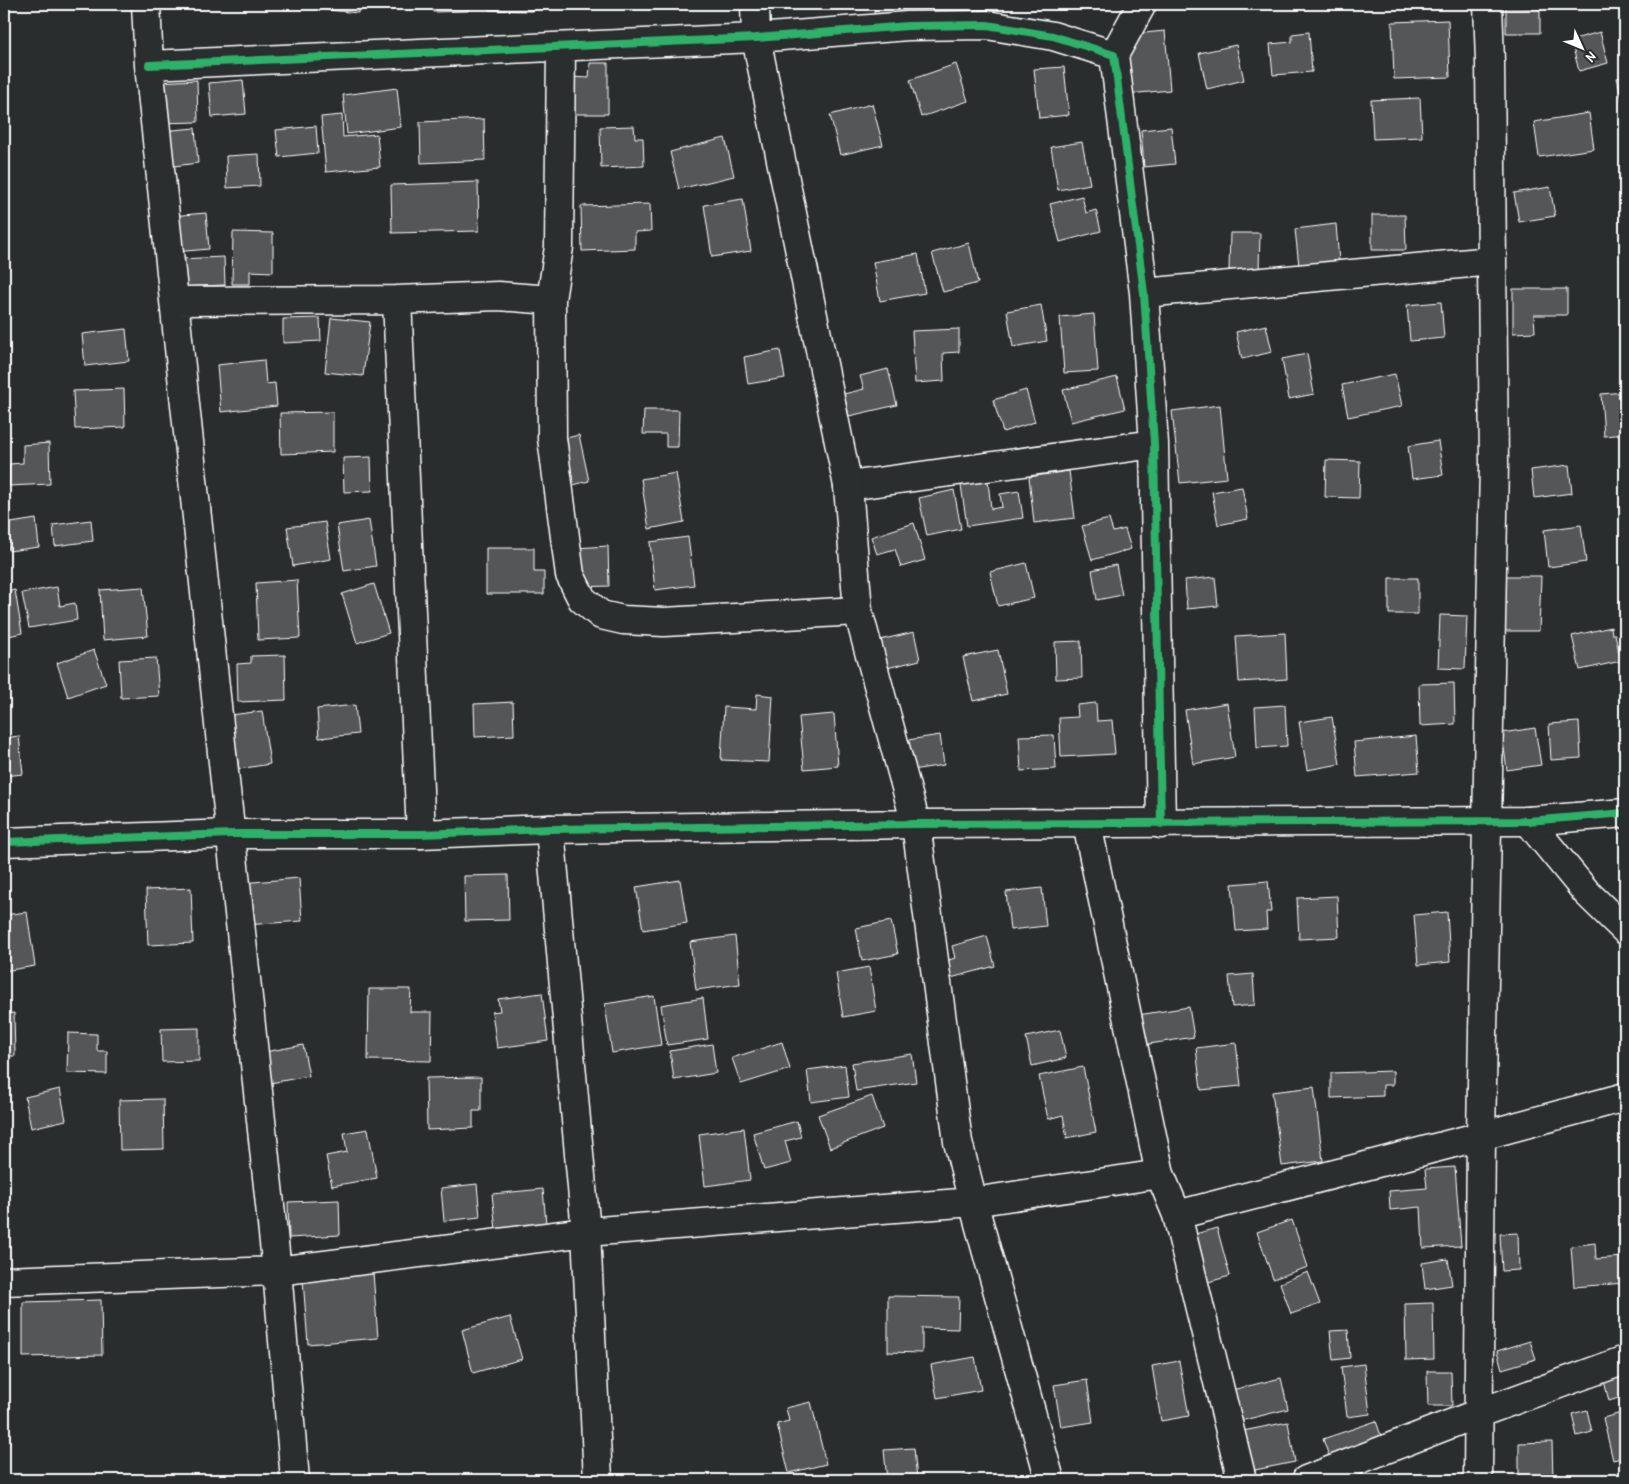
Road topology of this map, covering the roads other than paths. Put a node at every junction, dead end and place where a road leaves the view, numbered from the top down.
1 (146, 4) edge
2 (755, 4) edge
3 (1142, 4) edge
4 (1488, 4) edge
5 (756, 38) junction
6 (561, 47) junction
7 (1114, 55) junction
8 (149, 65) junction
9 (1492, 261) junction
10 (1144, 293) junction
11 (398, 300) junction
12 (551, 300) junction
13 (175, 301) junction
14 (1154, 444) junction
15 (848, 486) junction
16 (858, 611) junction
17 (1625, 813) edge
18 (1528, 821) junction
19 (1486, 822) junction
20 (916, 824) junction
21 (1087, 824) junction
22 (1161, 824) junction
23 (550, 829) junction
24 (232, 834) junction
25 (421, 834) junction
26 (4, 842) edge
27 (1625, 930) edge
28 (1625, 1097) edge
29 (1481, 1136) junction
30 (1160, 1174) junction
31 (973, 1202) junction
32 (1177, 1215) junction
33 (586, 1232) junction
34 (277, 1271) junction
35 (4, 1280) edge
36 (1625, 1360) edge
37 (1479, 1413) junction
38 (295, 1480) edge
39 (598, 1480) edge
40 (1050, 1480) edge
41 (1242, 1480) edge
42 (1306, 1480) edge
43 (1478, 1480) edge

1 - 8 street
2 - 5 street
3 - 7 street
4 - 9 street
5 - 6 street
5 - 7 street
5 - 15 street
6 - 8 street
6 - 12 street
7 - 10 street
8 - 13 street
9 - 10 street
9 - 19 street
10 - 14 street
11 - 12 street
11 - 13 street
11 - 25 street
12 - 16 street
13 - 24 street
14 - 15 street
14 - 22 street
15 - 16 street
16 - 20 street
17 - 18 street
18 - 19 street
18 - 27 street
19 - 22 street
19 - 29 street
20 - 21 street
20 - 23 street
20 - 31 street
21 - 22 street
21 - 30 street
23 - 25 street
23 - 33 street
24 - 25 street
24 - 26 street
24 - 34 street
28 - 29 street
29 - 32 street
29 - 37 street
30 - 31 street
30 - 32 street
31 - 33 street
31 - 40 street
32 - 41 street
33 - 34 street
33 - 39 street
34 - 35 street
34 - 38 street
36 - 37 street
37 - 42 street
37 - 43 street

